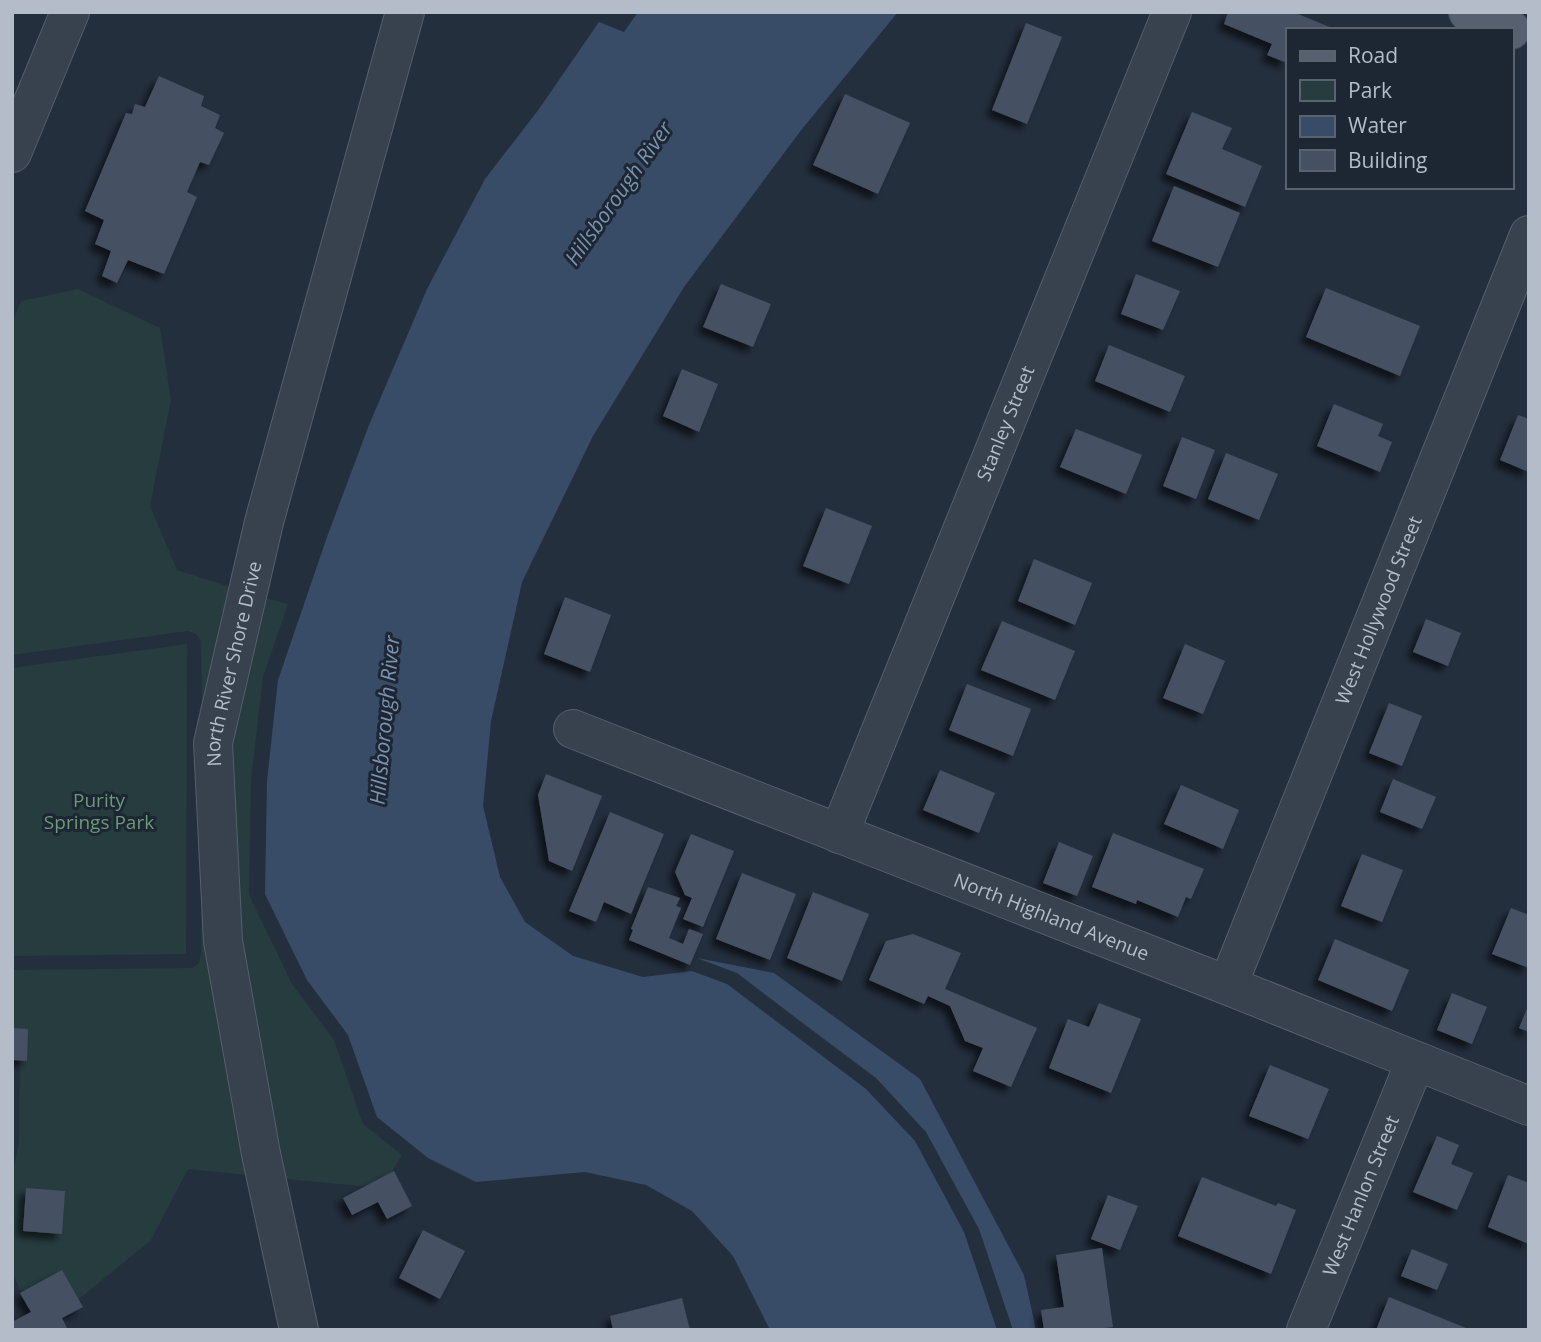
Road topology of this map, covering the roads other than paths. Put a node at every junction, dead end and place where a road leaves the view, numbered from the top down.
1 (70, 12) edge
2 (405, 12) edge
3 (1172, 12) edge
4 (1468, 12) edge
5 (1506, 28) edge
6 (12, 153) edge
7 (1529, 235) edge
8 (573, 729) dead end
9 (839, 834) junction
10 (1227, 985) junction
11 (1415, 1062) junction
12 (1529, 1106) edge
13 (299, 1330) edge
14 (1306, 1330) edge

1 - 6 street
2 - 13 street, North River Shore Drive
3 - 9 street, Stanley Street
4 - 5 main road
7 - 10 street, West Hollywood Street
8 - 9 street, North Highland Avenue
9 - 10 street, North Highland Avenue
10 - 11 street, North Highland Avenue
11 - 12 street, North Highland Avenue
11 - 14 street, West Hanlon Street

